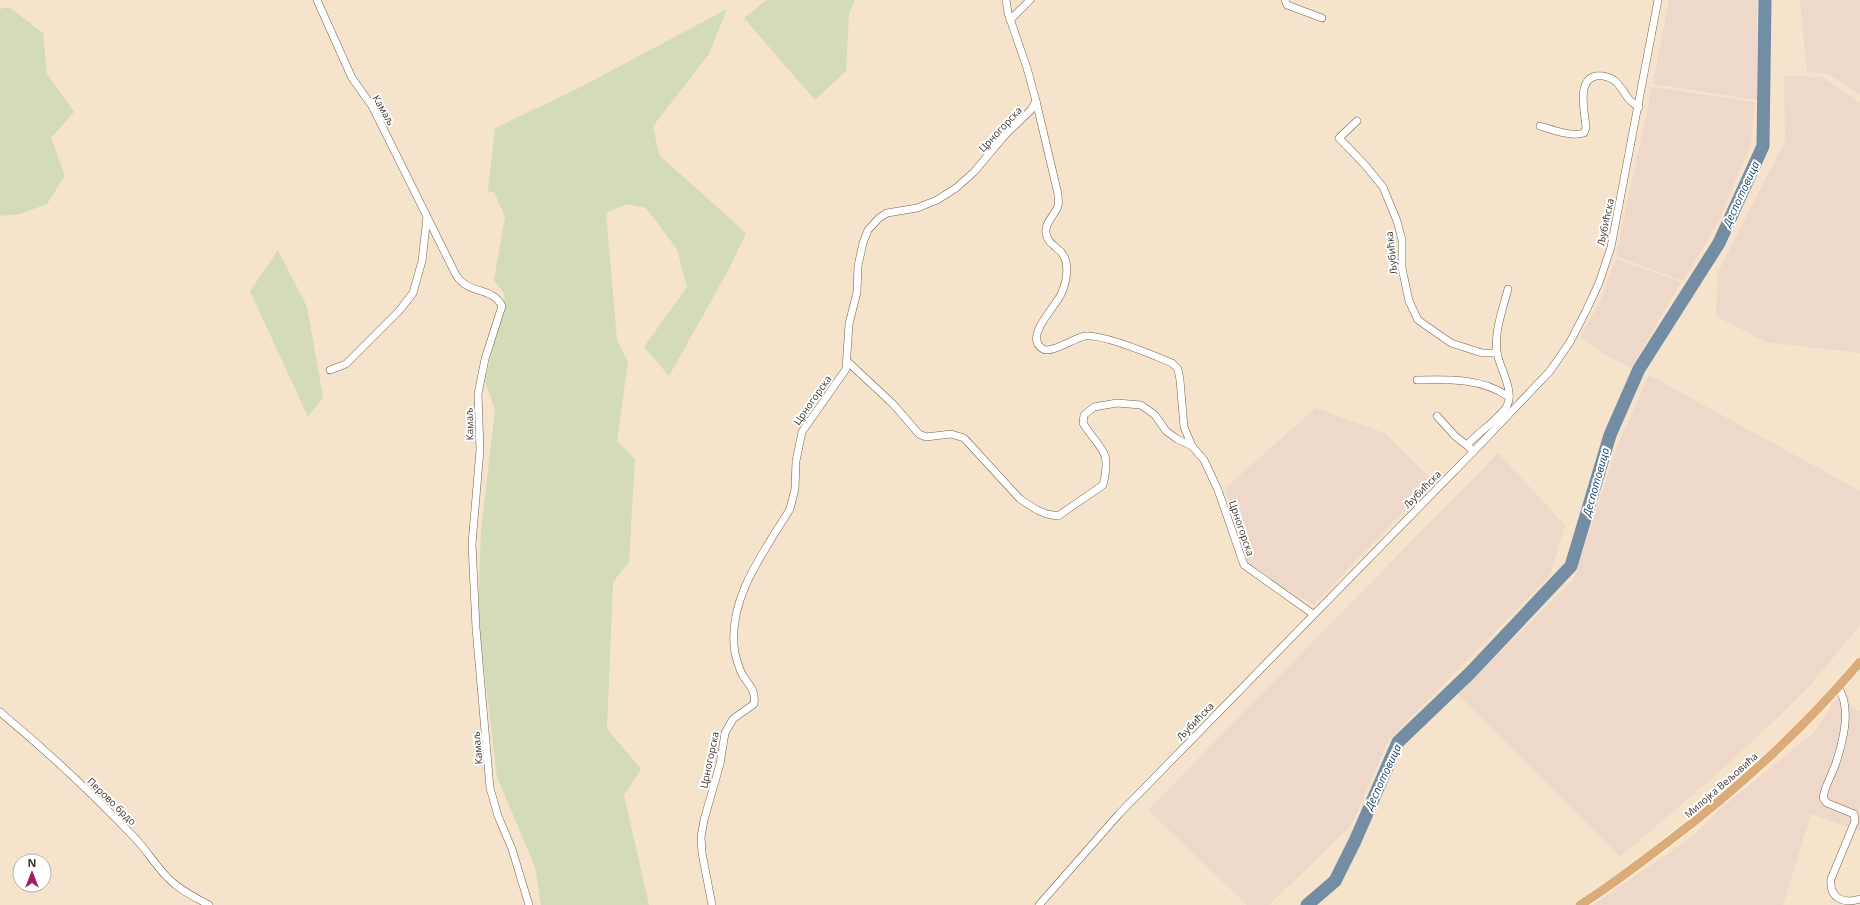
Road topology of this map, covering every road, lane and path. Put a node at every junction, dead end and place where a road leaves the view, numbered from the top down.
1 (317, 0) edge
2 (1006, 0) edge
3 (1030, 0) edge
4 (1285, 0) edge
5 (1658, 0) edge
6 (1322, 18) dead end
7 (1010, 20) junction
8 (1036, 101) junction
9 (1639, 107) junction
10 (1358, 121) dead end
11 (1540, 126) dead end
12 (427, 217) junction
13 (1508, 289) dead end
14 (1497, 353) junction
15 (848, 362) junction
16 (330, 370) dead end
17 (1417, 380) dead end
18 (1509, 397) junction
19 (1437, 416) dead end
20 (1192, 446) junction
21 (1471, 449) junction
22 (1313, 614) junction
23 (1860, 662) edge
24 (1838, 687) junction
25 (0, 712) edge
26 (1860, 899) edge
27 (209, 905) edge
28 (529, 905) edge
29 (712, 905) edge
30 (1039, 905) edge
31 (1580, 905) edge

1 - 12 street, Камаљ
2 - 7 street
3 - 7 street
4 - 6 street
5 - 9 street, Љубићска
7 - 8 street
8 - 15 street, Црногорска
8 - 20 street
9 - 11 street
9 - 21 street, Љубићска
10 - 14 street, Љубићка
12 - 16 street
12 - 28 street, Камаљ
13 - 14 street
14 - 18 street
15 - 20 street
15 - 29 street, Црногорска
17 - 18 street
18 - 21 street
19 - 21 street
20 - 22 street, Црногорска
21 - 22 street, Љубићска
22 - 30 street, Љубићска
23 - 24 main road, Милојка Вељовића
24 - 26 street
24 - 31 main road, Милојка Вељовића
25 - 27 street, Перово брдо

